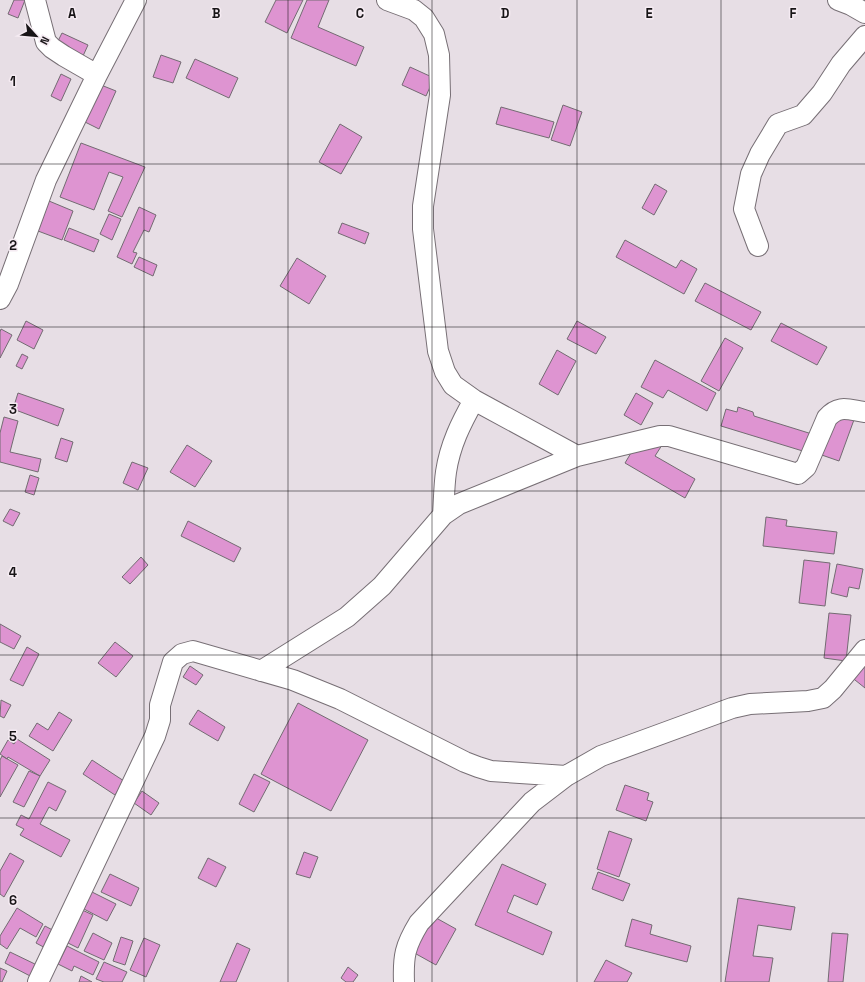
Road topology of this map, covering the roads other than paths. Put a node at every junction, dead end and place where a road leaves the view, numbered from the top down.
1 (35, 0) edge
2 (136, 0) edge
3 (387, 0) edge
4 (838, 0) edge
5 (865, 12) edge
6 (865, 36) edge
7 (97, 75) junction
8 (758, 246) dead end
9 (0, 299) edge
10 (474, 400) junction
11 (865, 412) edge
12 (577, 456) junction
13 (443, 515) junction
14 (865, 650) edge
15 (261, 671) junction
16 (566, 776) junction
17 (38, 982) edge
18 (404, 982) edge

1 - 7 street
2 - 7 street
3 - 10 street
4 - 5 street
6 - 8 street
7 - 9 street
10 - 12 street
10 - 13 street
11 - 12 street
12 - 13 street
13 - 15 street
14 - 16 street
15 - 16 street
15 - 17 street
16 - 18 street

